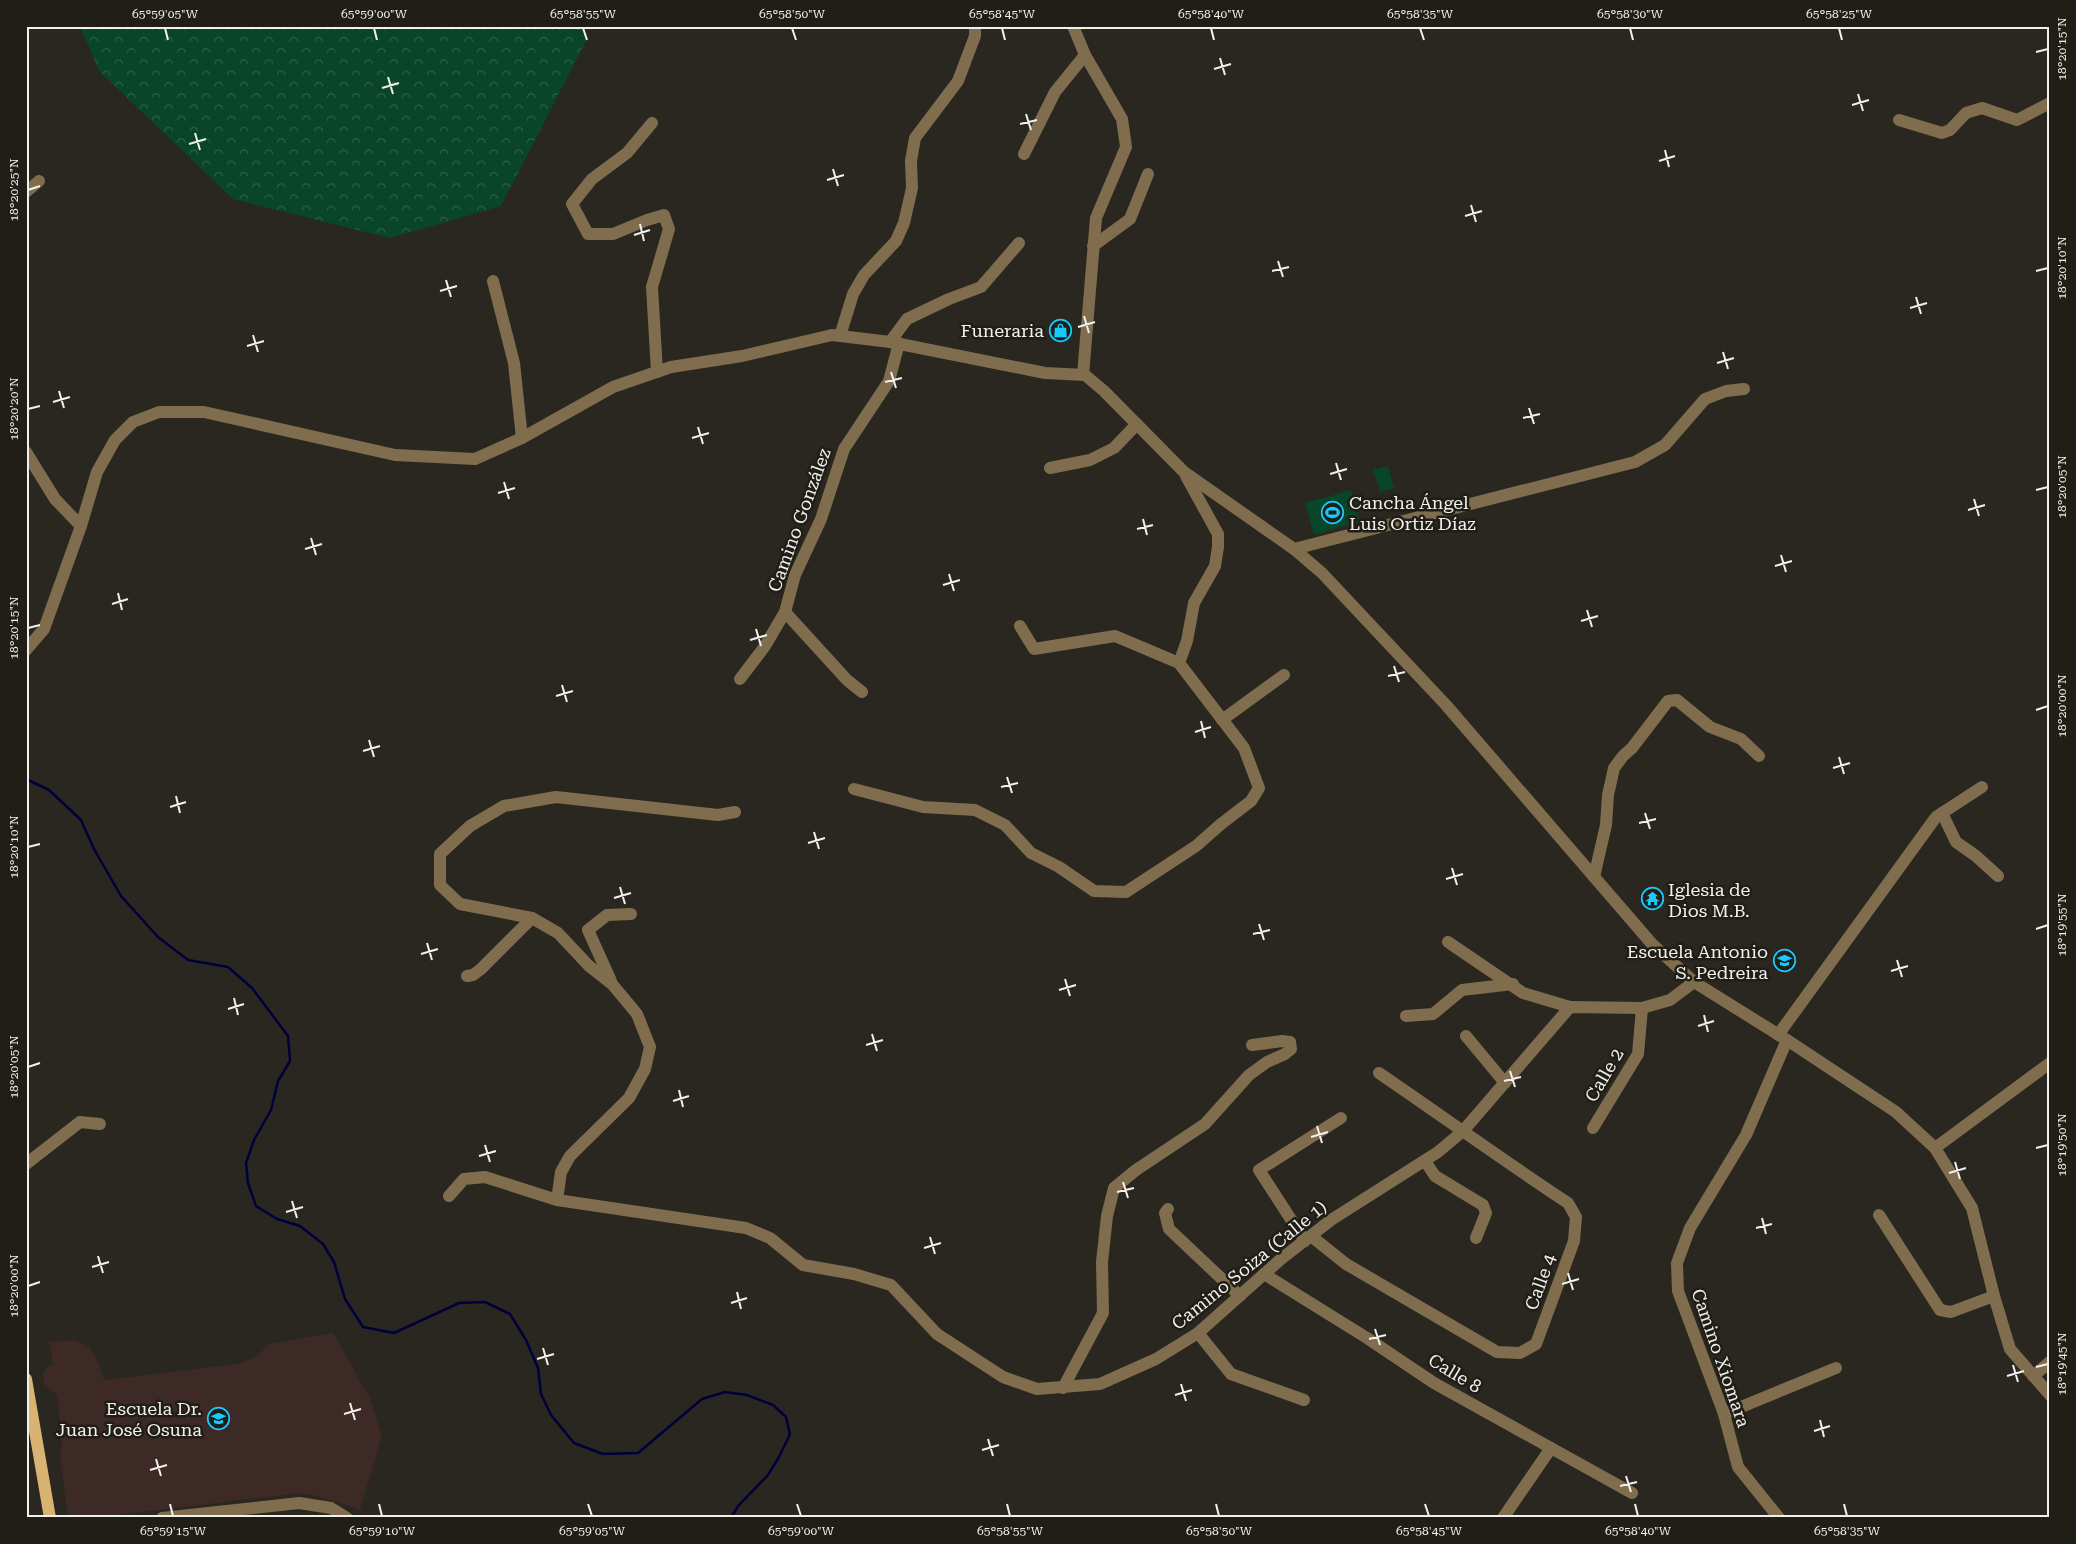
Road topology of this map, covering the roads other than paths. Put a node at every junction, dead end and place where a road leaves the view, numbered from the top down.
1 (975, 26) edge
2 (1073, 26) edge
3 (1085, 56) junction
4 (2050, 103) edge
5 (1899, 120) dead end
6 (652, 123) dead end
7 (1024, 154) dead end
8 (1148, 174) dead end
9 (39, 182) dead end
10 (26, 192) edge
11 (1019, 243) dead end
12 (1094, 246) junction
13 (493, 281) dead end
14 (840, 336) junction
15 (894, 342) junction
16 (657, 372) junction
17 (1083, 375) junction
18 (1744, 389) dead end
19 (1137, 424) junction
20 (522, 438) junction
21 (26, 452) edge
22 (1050, 468) dead end
23 (1184, 472) junction
24 (81, 526) junction
25 (1294, 549) junction
26 (785, 612) junction
27 (1020, 626) dead end
28 (26, 650) edge
29 (1179, 663) junction
30 (1284, 675) dead end
31 (740, 679) dead end
32 (862, 692) dead end
33 (1222, 720) junction
34 (1759, 756) dead end
35 (1982, 787) dead end
36 (854, 789) dead end
37 (735, 812) dead end
38 (1942, 813) junction
39 (1998, 876) dead end
40 (1594, 877) junction
41 (631, 914) dead end
42 (532, 918) junction
43 (1448, 942) dead end
44 (467, 976) dead end
45 (1694, 982) junction
46 (612, 984) junction
47 (1513, 984) junction
48 (1570, 1007) junction
49 (1642, 1008) junction
50 (1406, 1016) dead end
51 (1466, 1036) dead end
52 (1783, 1037) junction
53 (1252, 1045) dead end
54 (2050, 1063) edge
55 (1378, 1073) dead end
56 (1505, 1083) junction
57 (1341, 1118) dead end
58 (100, 1124) dead end
59 (1593, 1128) dead end
60 (1463, 1131) junction
61 (1935, 1148) junction
62 (1424, 1161) junction
63 (26, 1164) edge
64 (449, 1196) dead end
65 (558, 1200) junction
66 (1168, 1209) dead end
67 (1879, 1215) dead end
68 (1476, 1238) dead end
69 (1308, 1239) junction
70 (1264, 1274) junction
71 (1240, 1296) junction
72 (1994, 1296) junction
73 (1198, 1333) junction
74 (2050, 1362) edge
75 (1836, 1368) dead end
76 (2033, 1376) junction
77 (26, 1379) edge
78 (1063, 1388) junction
79 (2050, 1395) edge
80 (1304, 1400) dead end
81 (1724, 1414) junction
82 (1552, 1448) junction
83 (1632, 1493) dead end
84 (50, 1518) edge
85 (162, 1518) edge
86 (347, 1518) edge
87 (1503, 1518) edge
88 (1779, 1518) edge

1 - 14 street
2 - 3 street
3 - 7 street
3 - 12 street
4 - 5 street
6 - 16 street
8 - 12 street
9 - 10 street
11 - 15 street
12 - 17 street
13 - 20 street
14 - 15 street
14 - 16 street
15 - 17 street
15 - 26 street, Camino González
16 - 20 street
17 - 19 street
18 - 25 street
19 - 22 street
19 - 23 street
20 - 24 street
21 - 24 street
23 - 25 street
23 - 29 street
24 - 28 street
25 - 40 street
26 - 31 street
26 - 32 street, Camino González
27 - 29 street
29 - 33 street
30 - 33 street
33 - 36 street
34 - 40 street
35 - 38 street, Camino Xiomara
37 - 42 street
38 - 39 street
38 - 52 street, Camino Xiomara
40 - 45 street
41 - 46 street
42 - 44 street
42 - 46 street
43 - 47 street
45 - 49 street
45 - 52 street
46 - 65 street
47 - 48 street
47 - 50 street
48 - 49 street
48 - 56 street, Camino Soiza (Calle 1)
49 - 59 street, Calle 2
51 - 56 street
52 - 61 street
52 - 81 street, Camino Xiomara
53 - 78 street
54 - 61 street
55 - 60 street, Calle 4
56 - 60 street, Camino Soiza (Calle 1)
57 - 69 street, Calle 4
58 - 63 street
60 - 62 street, Camino Soiza (Calle 1)
60 - 69 street, Calle 4
61 - 72 street
62 - 68 street
62 - 69 street, Camino Soiza (Calle 1)
64 - 65 street, Camino Soiza (Calle 1)
65 - 78 street, Camino Soiza (Calle 1)
66 - 71 street
67 - 72 street
69 - 70 street, Camino Soiza (Calle 1)
70 - 71 street, Camino Soiza (Calle 1)
70 - 82 street, Calle 8
71 - 73 street, Camino Soiza (Calle 1)
72 - 76 street
73 - 78 street, Camino Soiza (Calle 1)
73 - 80 street
74 - 76 street
75 - 81 street
76 - 79 street
77 - 84 main road
81 - 88 street, Camino Xiomara
82 - 83 street, Calle 8
82 - 87 street
85 - 86 street

